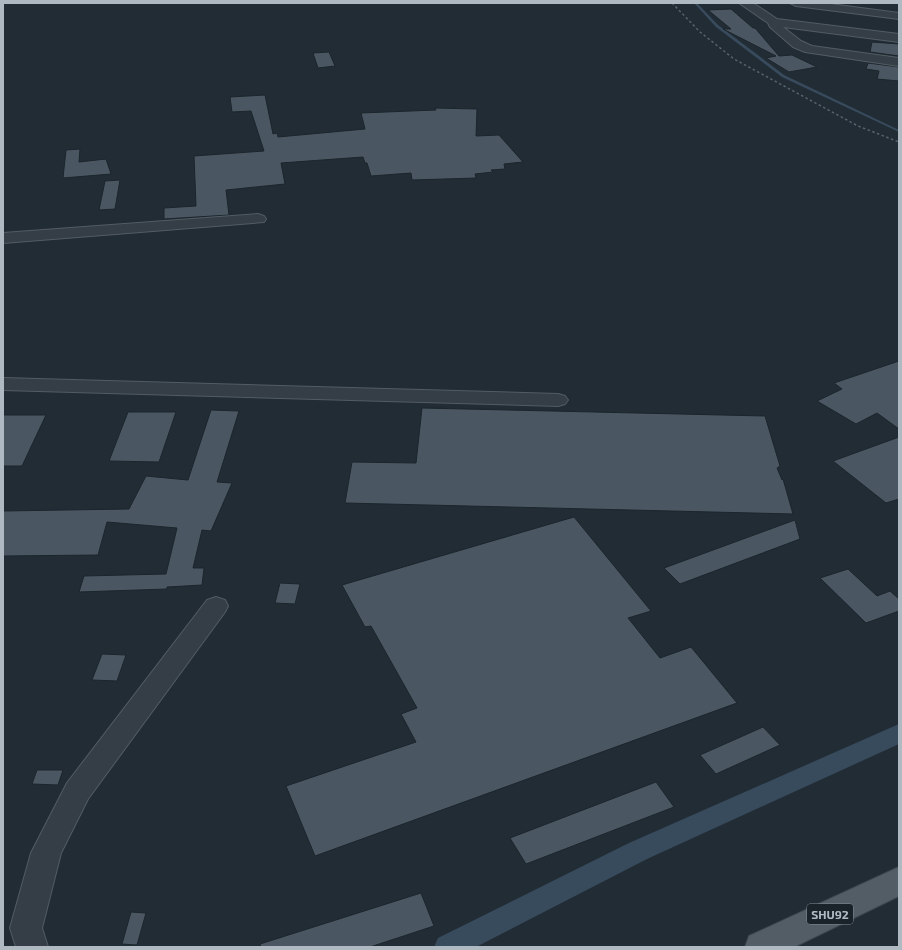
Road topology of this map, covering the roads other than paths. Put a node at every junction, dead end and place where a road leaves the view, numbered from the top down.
1 (745, 3) edge
2 (796, 3) edge
3 (899, 16) edge
4 (774, 22) junction
5 (899, 38) edge
6 (899, 62) edge
7 (258, 219) dead end
8 (3, 238) edge
9 (3, 384) edge
10 (558, 400) dead end
11 (216, 606) dead end
12 (899, 881) edge
13 (32, 947) edge
14 (760, 947) edge

1 - 4 street
2 - 3 street
4 - 5 street
4 - 6 street
7 - 8 street
9 - 10 street
11 - 13 street
12 - 14 main road, SHU92

